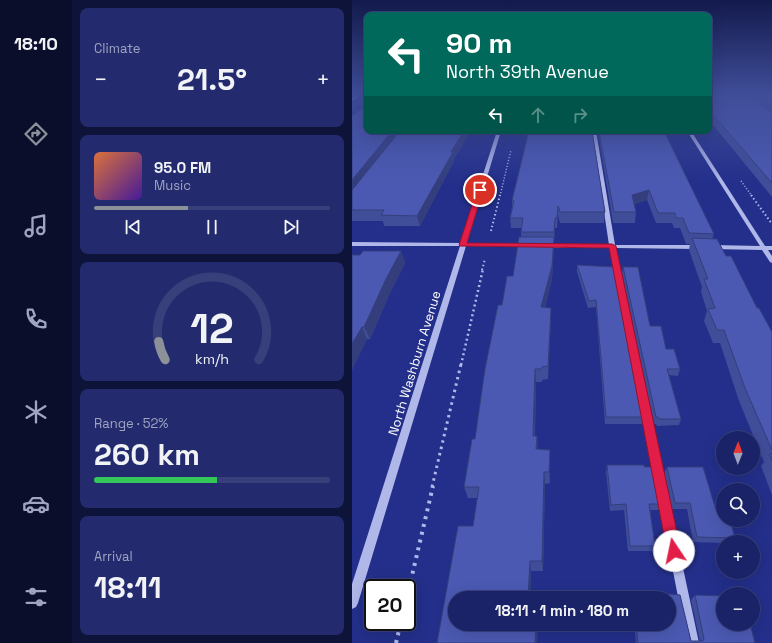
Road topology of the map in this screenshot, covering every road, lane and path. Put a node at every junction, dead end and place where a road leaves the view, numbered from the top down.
1 (498, 134) edge
2 (594, 134) edge
3 (691, 134) edge
4 (512, 146) dead end
5 (490, 233) dead end
6 (352, 244) edge
7 (463, 245) junction
8 (533, 246) edge
9 (541, 246) edge
10 (612, 246) junction
11 (763, 248) junction
12 (772, 248) edge
13 (483, 257) dead end
14 (772, 261) edge
15 (411, 579) edge
16 (352, 603) edge
17 (399, 631) edge
18 (396, 643) edge
19 (693, 643) edge

1 - 7 street, North Washburn Avenue
2 - 10 street
3 - 11 street
4 - 5 path
6 - 7 street
7 - 8 street
7 - 16 street, North Washburn Avenue
9 - 10 street
10 - 11 street
10 - 19 street
11 - 12 street
11 - 14 street
13 - 15 path
17 - 18 path

